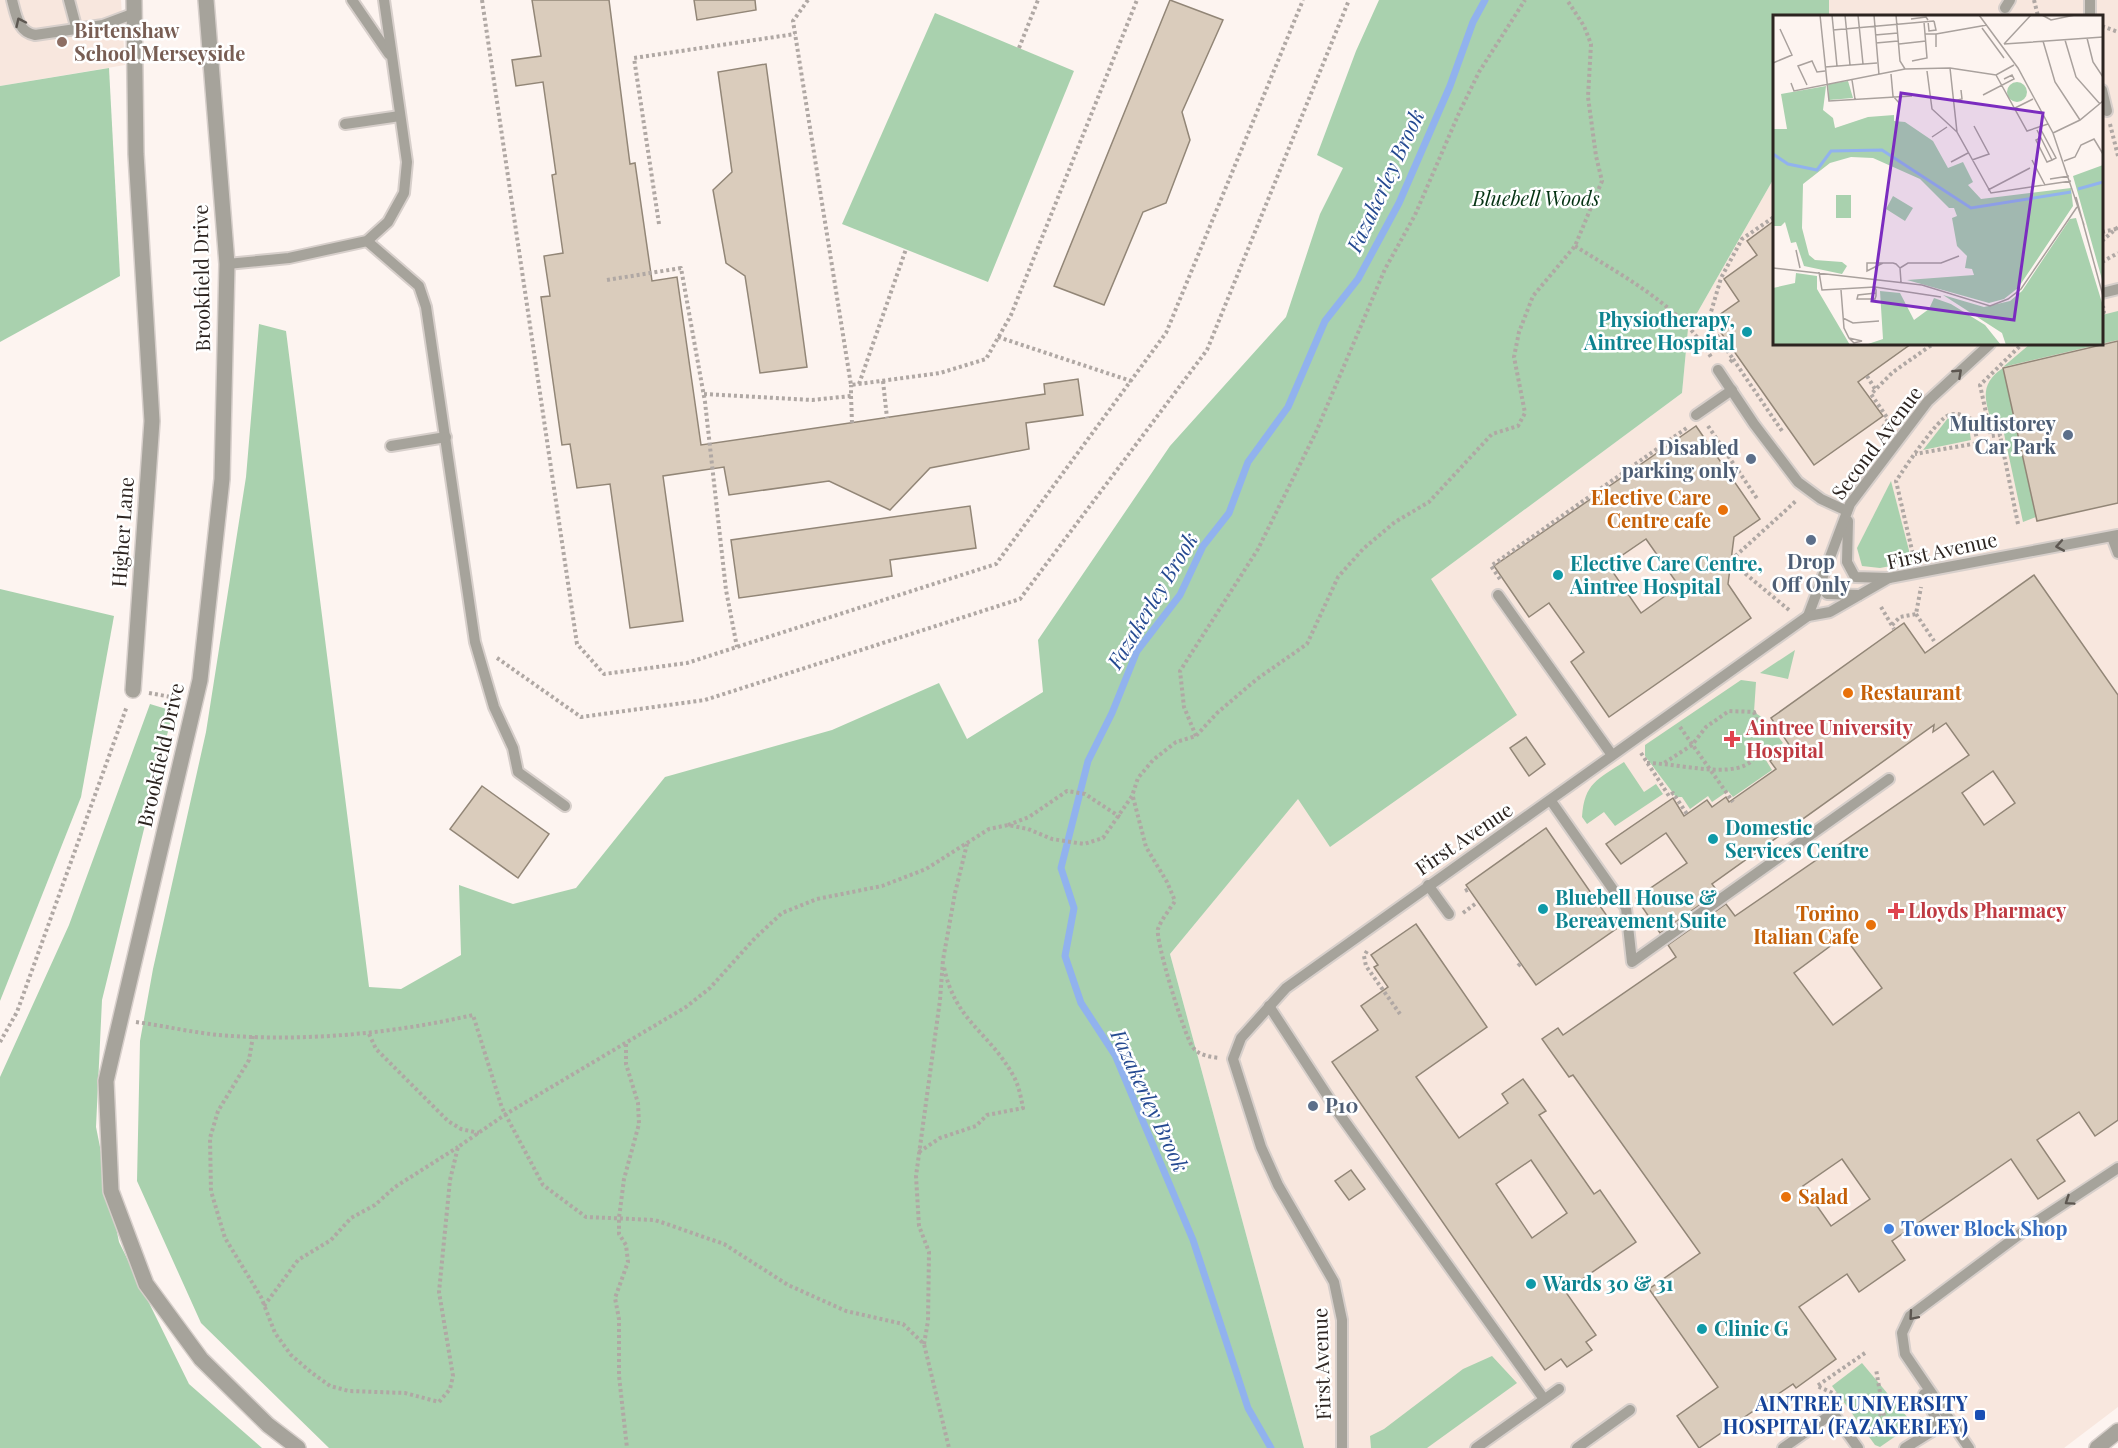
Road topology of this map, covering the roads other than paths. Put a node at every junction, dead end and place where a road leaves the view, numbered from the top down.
1 (12, 0) edge
2 (69, 0) edge
3 (206, 0) edge
4 (352, 0) edge
5 (384, 0) edge
6 (135, 7) edge
7 (77, 30) junction
8 (391, 57) junction
9 (2103, 94) edge
10 (2107, 111) road end
11 (400, 117) junction
12 (345, 124) dead end
13 (367, 241) junction
14 (227, 264) junction
15 (2118, 289) edge
16 (2103, 293) edge
17 (1989, 345) edge
18 (1718, 370) road end
19 (1732, 390) junction
20 (1697, 418) road end
21 (446, 437) junction
22 (391, 446) dead end
23 (1849, 507) junction
24 (2115, 536) edge
25 (2118, 553) edge
26 (1889, 578) junction
27 (1820, 584) junction
28 (1501, 590) road end
29 (1860, 595) junction
30 (1808, 616) junction
31 (132, 690) road end
32 (1612, 755) junction
33 (1889, 779) dead end
34 (1551, 801) junction
35 (565, 806) dead end
36 (1428, 885) junction
37 (1449, 914) dead end
38 (1269, 1006) junction
39 (2118, 1168) edge
40 (1917, 1374) junction
41 (1558, 1389) dead end
42 (1544, 1399) junction
43 (1630, 1410) dead end
44 (2118, 1431) edge
45 (1966, 1447) edge
46 (297, 1448) edge
47 (1342, 1448) edge
48 (1476, 1448) edge
49 (1577, 1448) edge
50 (1783, 1448) edge
51 (1858, 1448) edge
52 (1905, 1448) edge
53 (2097, 1448) edge

7 -> 1 lane
2 - 7 lane
3 - 14 street, Brookfield Drive
4 - 8 lane
5 - 8 lane
6 - 7 lane
6 - 31 street, Higher Lane
8 - 11 lane
9 - 10 lane
11 - 12 lane
11 - 13 lane
13 - 14 lane
13 - 21 lane
14 - 46 street, Brookfield Drive
15 - 16 lane
23 -> 17 lane, Second Avenue
18 - 19 lane
19 - 20 lane
19 - 23 lane
21 - 22 lane
21 - 35 lane
23 - 26 lane
23 - 27 lane, Second Avenue
24 - 25 lane
24 -> 26 lane, First Avenue
26 - 29 lane, First Avenue
27 - 29 lane
27 - 30 lane, Second Avenue
28 - 32 lane
29 - 30 lane, First Avenue
30 - 32 lane, First Avenue
32 - 34 lane, First Avenue
33 - 34 lane
34 - 36 lane, First Avenue
36 - 37 lane
36 - 38 lane, First Avenue
38 - 42 lane
38 - 47 lane, First Avenue
39 -> 40 lane
40 - 45 lane
40 - 52 lane
41 - 42 lane
42 - 48 lane
43 - 49 lane
44 - 53 street
50 - 51 lane

